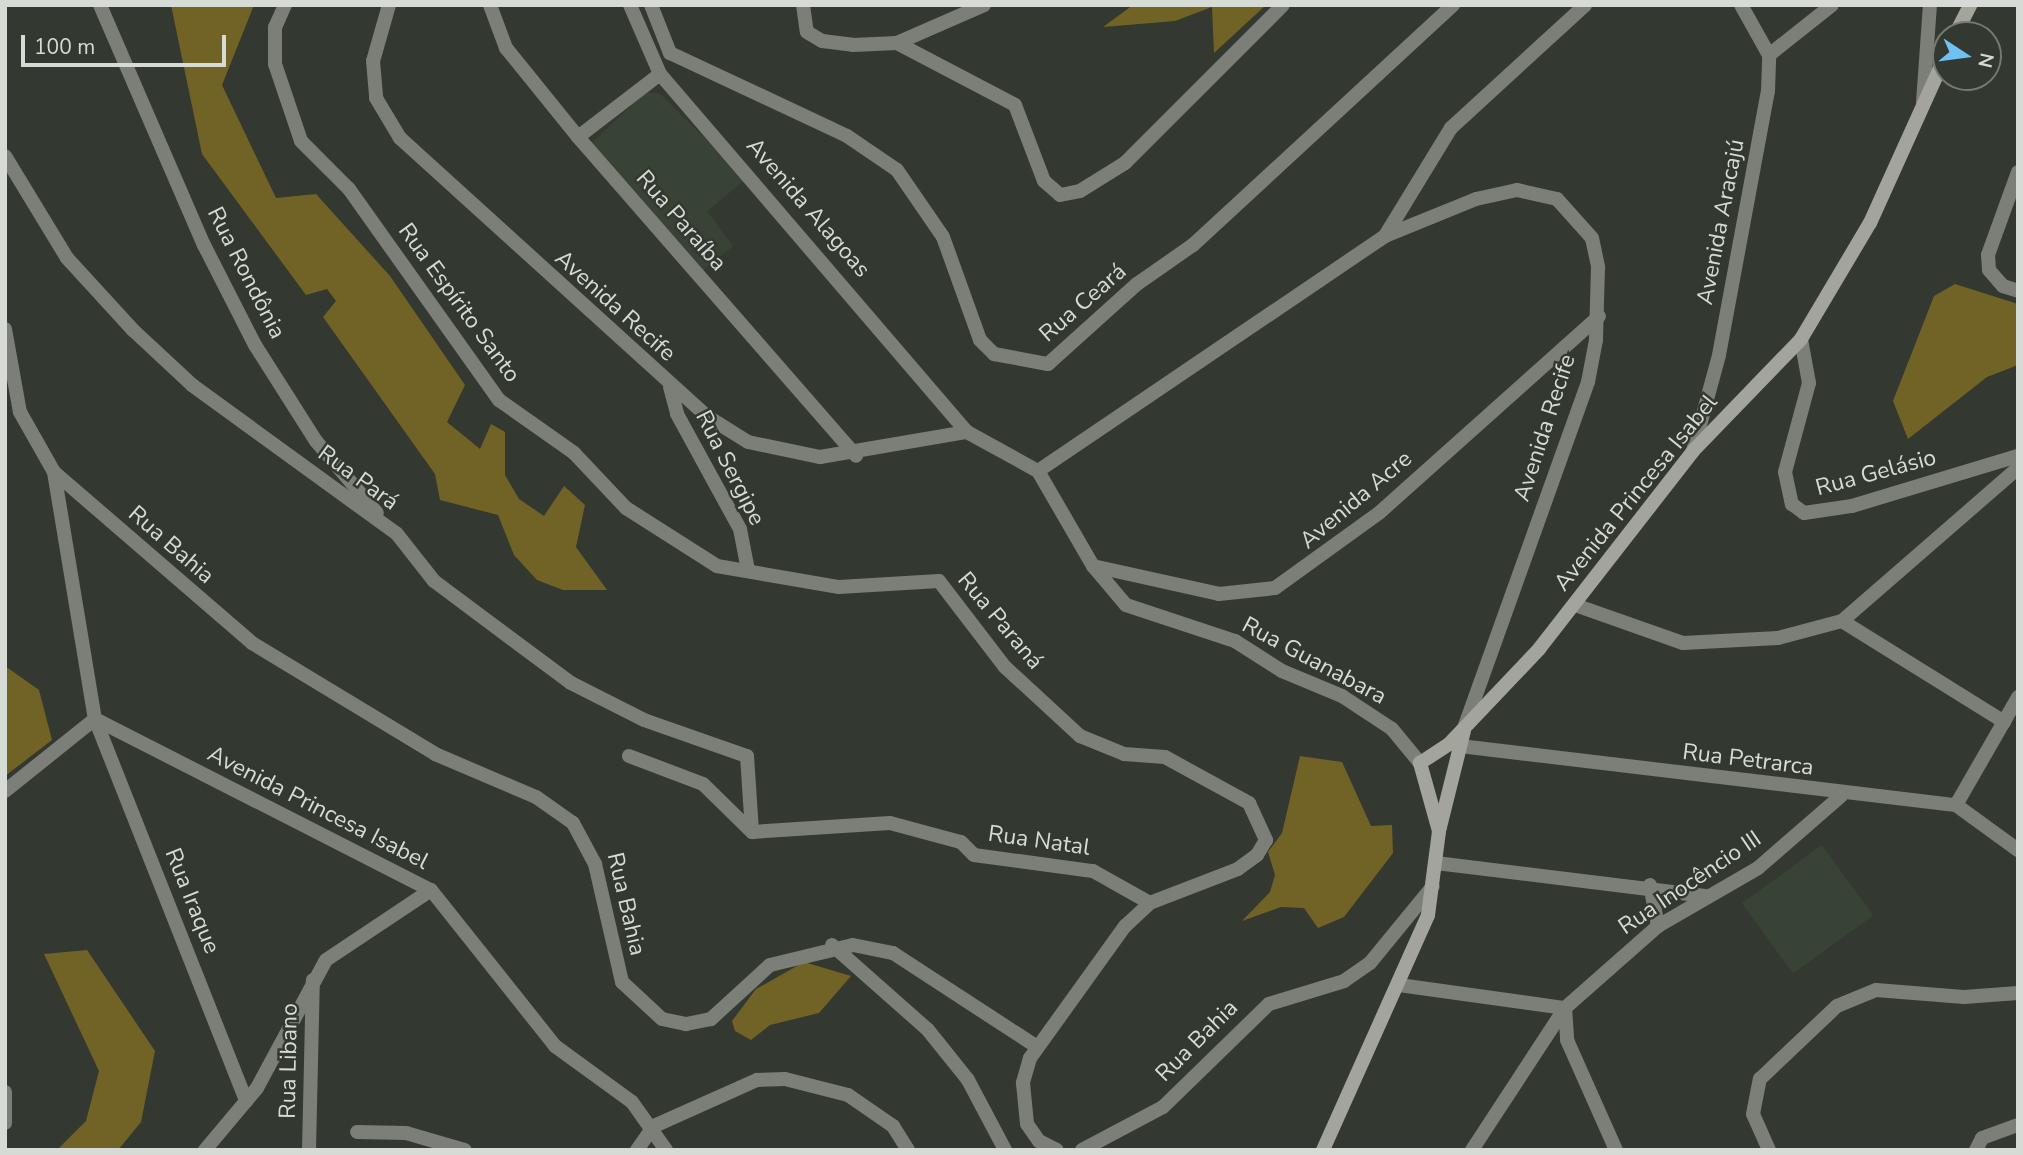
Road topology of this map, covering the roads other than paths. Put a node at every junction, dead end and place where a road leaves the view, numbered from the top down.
1 (100, 5) edge
2 (285, 5) edge
3 (389, 5) edge
4 (490, 5) edge
5 (630, 5) edge
6 (651, 5) edge
7 (803, 5) edge
8 (984, 5) edge
9 (1283, 5) edge
10 (1453, 5) edge
11 (1585, 5) edge
12 (1741, 5) edge
13 (1832, 5) edge
14 (1930, 5) edge
15 (1970, 5) edge
16 (1962, 21) edge
17 (897, 43) junction
18 (1769, 55) junction
19 (660, 74) junction
20 (1932, 84) edge
21 (1923, 103) junction
22 (578, 137) junction
23 (5, 156) edge
24 (2018, 172) edge
25 (1385, 236) junction
26 (2018, 291) edge
27 (1599, 316) junction
28 (5, 328) edge
29 (1801, 339) junction
30 (670, 387) junction
31 (5, 396) edge
32 (20, 412) junction
33 (967, 432) junction
34 (1693, 451) junction
35 (856, 456) junction
36 (2018, 456) edge
37 (2018, 468) edge
38 (1038, 471) junction
39 (54, 472) junction
40 (397, 534) junction
41 (1093, 566) junction
42 (748, 570) junction
43 (1575, 605) junction
44 (1842, 621) junction
45 (2018, 698) edge
46 (95, 719) junction
47 (2004, 722) junction
48 (1464, 729) junction
49 (1455, 745) junction
50 (629, 755) dead end
51 (1420, 763) junction
52 (5, 791) edge
53 (1842, 795) junction
54 (1956, 805) junction
55 (1435, 815) junction
56 (1439, 831) junction
57 (752, 832) junction
58 (2018, 850) edge
59 (1436, 863) junction
60 (1434, 885) junction
61 (1650, 885) junction
62 (431, 890) junction
63 (1705, 897) junction
64 (1150, 903) junction
65 (1658, 926) junction
66 (832, 945) junction
67 (314, 974) junction
68 (1399, 985) junction
69 (2018, 993) edge
70 (1565, 1008) junction
71 (1037, 1046) junction
72 (5, 1092) edge
73 (246, 1101) junction
74 (5, 1123) edge
75 (2018, 1125) edge
76 (654, 1126) junction
77 (357, 1132) dead end
78 (424, 1143) edge
79 (205, 1150) edge
80 (309, 1150) edge
81 (466, 1150) edge
82 (637, 1150) edge
83 (666, 1150) edge
84 (908, 1150) edge
85 (1005, 1150) edge
86 (1057, 1150) edge
87 (1082, 1150) edge
88 (1323, 1150) edge
89 (1472, 1150) edge
90 (1616, 1150) edge
91 (1769, 1150) edge
92 (1976, 1150) edge

1 - 40 street, Rua Rondônia
2 - 42 street, Rua Espírito Santo
3 - 30 street, Avenida Recife
4 - 22 street, Rua Paraíba
5 - 19 street, Avenida Alagoas
6 - 10 street, Rua Ceará
7 - 17 street
8 - 17 street
9 - 17 street
11 - 25 street
12 - 18 street
13 - 18 street
14 - 21 street
15 - 16 street
18 - 34 street, Avenida Aracajú
19 - 22 street
19 - 33 street, Avenida Alagoas
20 - 21 street, Avenida Princesa Isabel
21 - 29 street, Avenida Princesa Isabel
22 - 35 street, Rua Paraíba
23 - 40 street, Rua Pará
24 - 26 street
25 - 27 street, Avenida Recife
25 - 38 street
27 - 41 street, Avenida Acre
27 - 48 street, Avenida Recife
28 - 32 street, Rua Bahia
29 - 34 street, Avenida Princesa Isabel
29 - 36 street, Rua Gelásio
30 - 35 street, Avenida Recife
30 - 42 street, Rua Sergipe
31 - 32 street
32 - 39 street, Rua Bahia
33 - 35 street, Avenida Recife
33 - 38 street
34 - 43 street, Avenida Princesa Isabel
37 - 44 street
38 - 41 street, Rua Guanabara
39 - 46 street, Rua Bahia
39 - 66 street, Rua Bahia
40 - 57 street, Rua Pará
41 - 51 street, Rua Guanabara
42 - 64 street, Rua Paraná
43 - 44 street
43 - 48 street, Avenida Princesa Isabel
44 - 47 street
45 - 47 street
46 - 52 street
46 - 62 street, Avenida Princesa Isabel
46 - 73 street, Rua Iraque
47 - 54 street
48 - 49 street, Avenida Princesa Isabel
49 - 51 street
49 - 53 street, Rua Petrarca
49 - 55 street, Avenida Princesa Isabel
49 - 56 street, Avenida Princesa Isabel
50 - 57 street
51 - 55 street, Avenida Princesa Isabel
53 - 54 street, Rua Petrarca
53 - 63 street, Rua Inocêncio III
54 - 58 street
55 - 56 street, Avenida Princesa Isabel
56 - 59 street, Avenida Princesa Isabel
57 - 64 street, Rua Natal
59 - 60 street, Avenida Princesa Isabel
59 - 61 street
60 - 68 street, Avenida Princesa Isabel
60 - 87 street, Rua Bahia
61 - 63 street
61 - 65 street
62 - 67 street
62 - 76 street, Avenida Princesa Isabel
63 - 65 street, Rua Inocêncio III
64 - 71 street, Rua Paraná
65 - 70 street, Rua Inocêncio III
66 - 71 street
66 - 85 street
67 - 73 street
67 - 80 street, Rua Libano
68 - 70 street
68 - 88 street, Avenida Princesa Isabel
69 - 91 street
70 - 89 street, Rua Inocêncio III
70 - 90 street
71 - 86 street, Rua Paraná
72 - 74 street
73 - 79 street
75 - 92 street
76 - 82 street
76 - 83 street, Avenida Princesa Isabel
76 - 84 street
77 - 78 street
78 - 81 street

